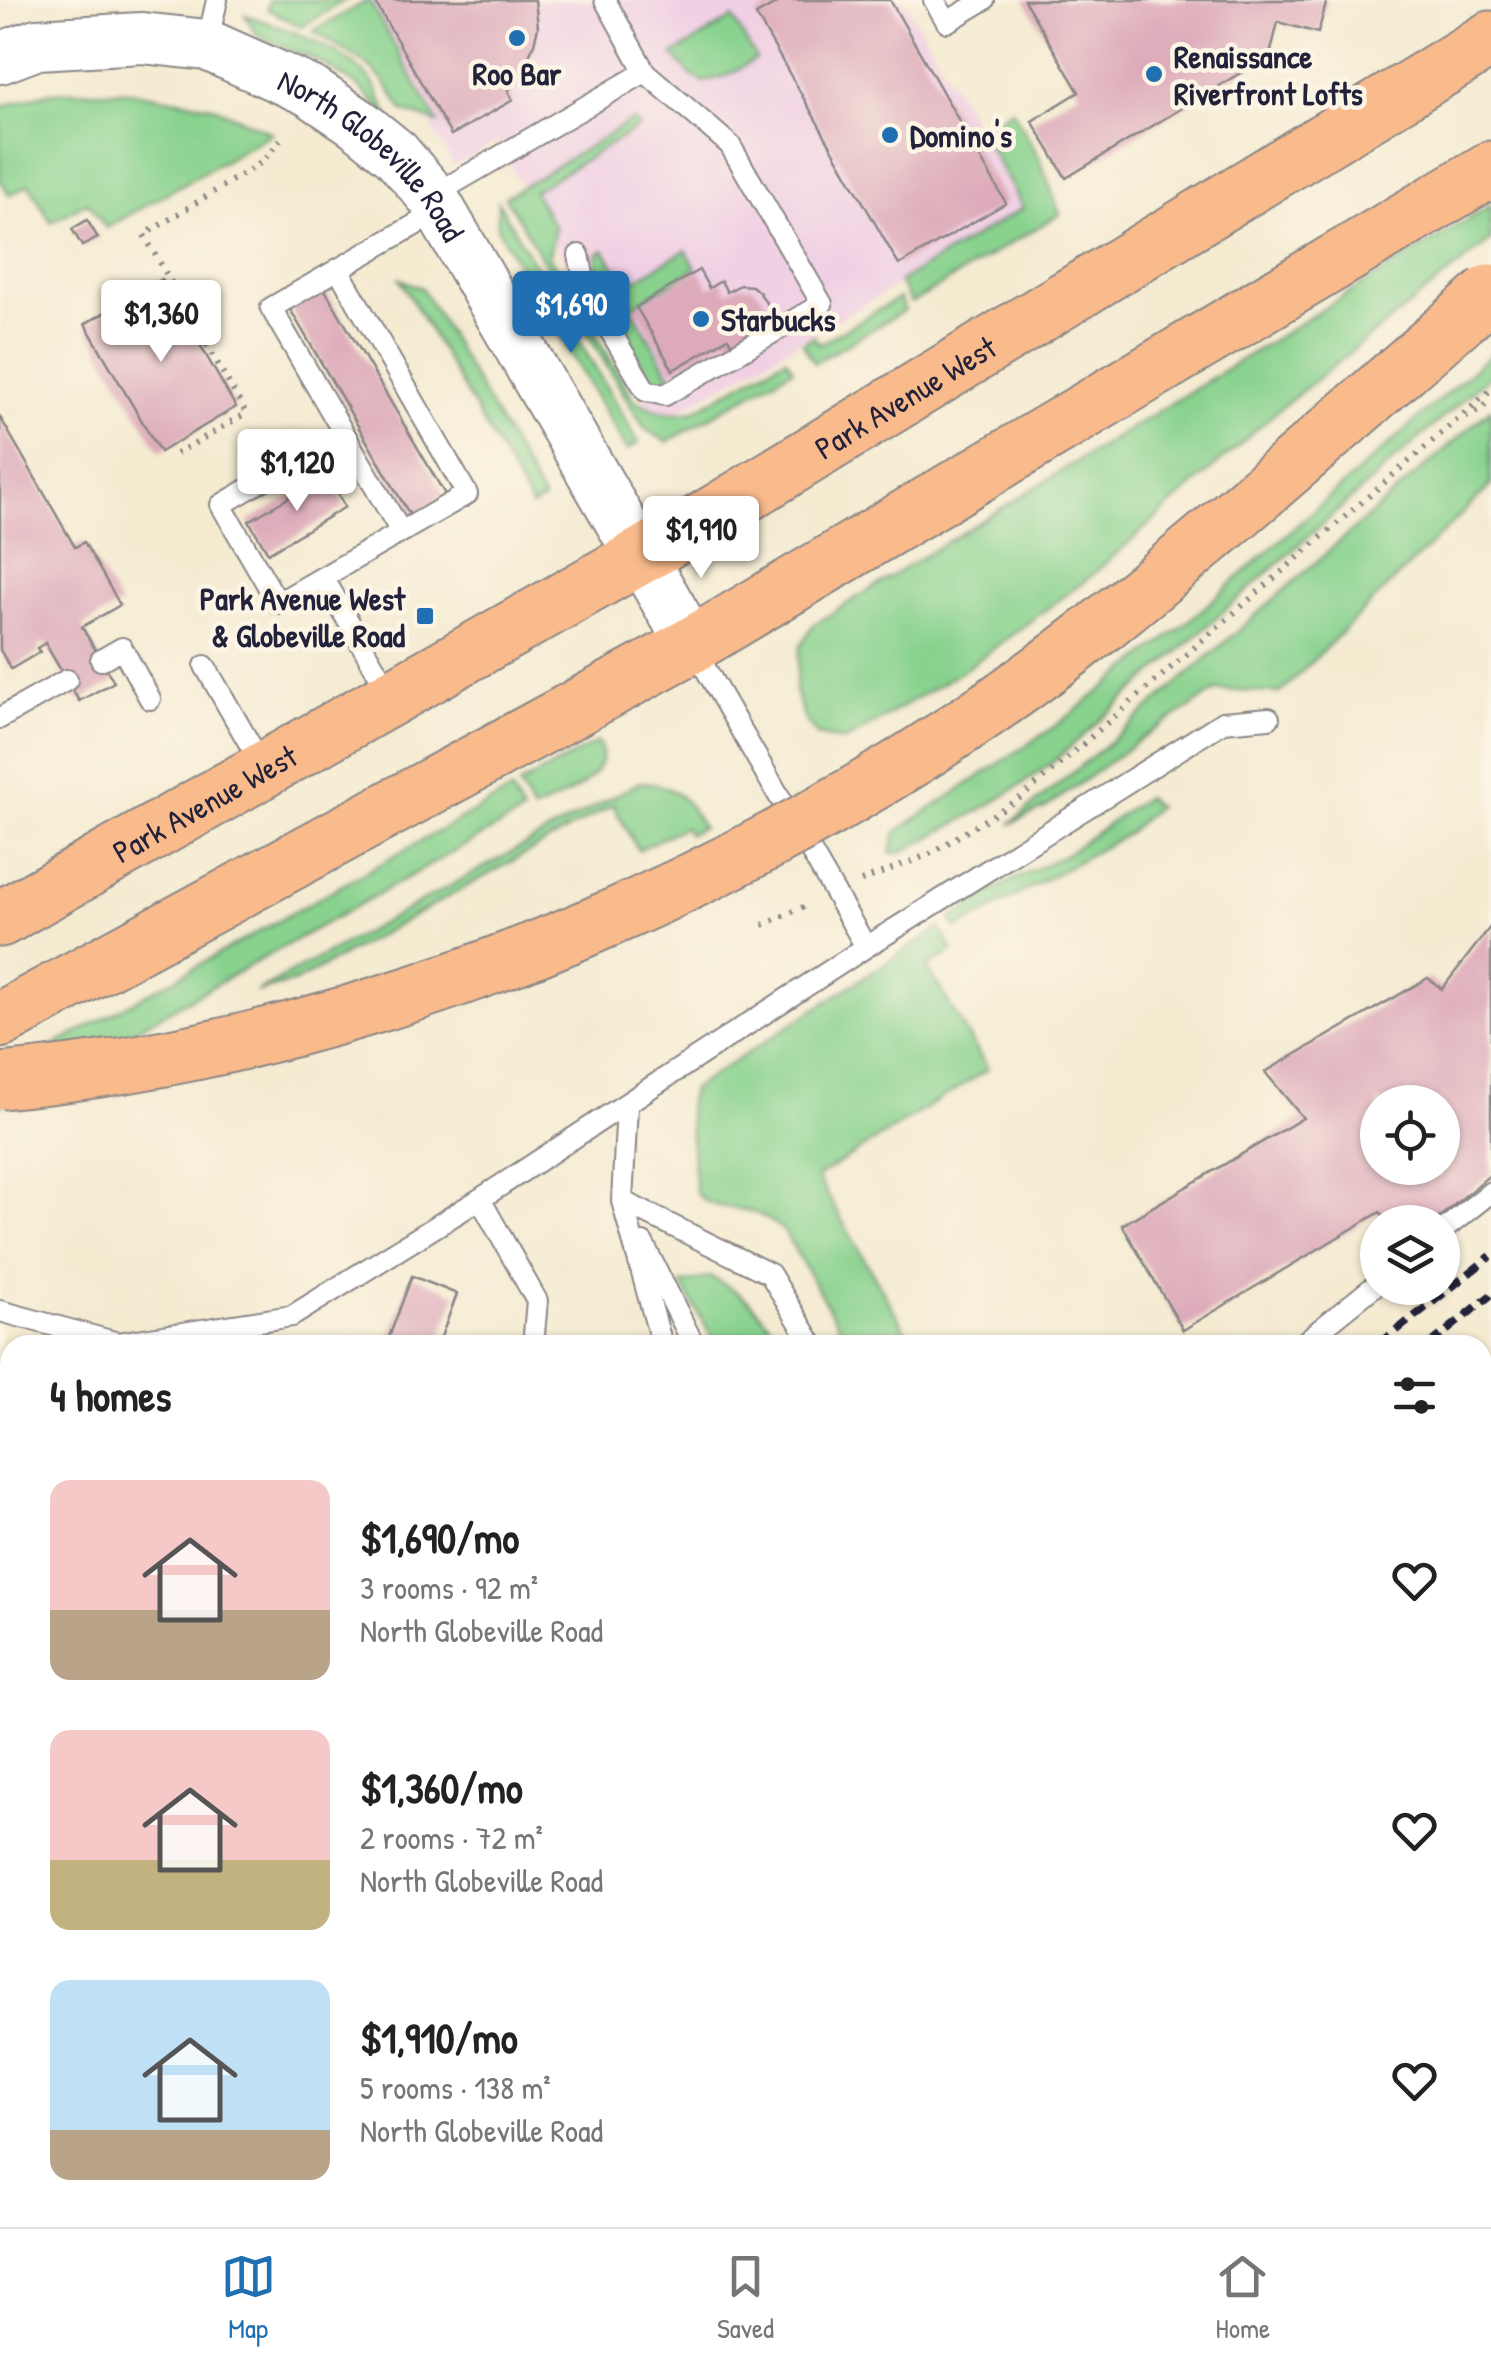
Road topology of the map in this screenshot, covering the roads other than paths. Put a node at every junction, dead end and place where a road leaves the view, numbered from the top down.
1 (605, 0) edge
2 (934, 0) edge
3 (984, 0) edge
4 (212, 23) edge
5 (1491, 38) edge
6 (0, 58) edge
7 (645, 72) junction
8 (1491, 169) edge
9 (436, 203) junction
10 (579, 255) dead end
11 (338, 269) junction
12 (1491, 292) edge
13 (343, 433) junction
14 (400, 532) junction
15 (640, 557) junction
16 (323, 577) junction
17 (692, 645) junction
18 (102, 660) dead end
19 (205, 666) dead end
20 (67, 680) dead end
21 (392, 698) junction
22 (150, 699) dead end
23 (0, 718) edge
24 (1268, 718) dead end
25 (264, 770) junction
26 (3, 917) edge
27 (866, 947) junction
28 (0, 1020) edge
29 (0, 1081) edge
30 (627, 1106) junction
31 (1491, 1192) edge
32 (480, 1200) junction
33 (622, 1200) junction
34 (1460, 1217) edge
35 (1360, 1298) edge
36 (0, 1311) edge
37 (88, 1335) edge
38 (170, 1335) edge
39 (534, 1335) edge
40 (659, 1335) edge
41 (689, 1335) edge
42 (807, 1335) edge
43 (1314, 1335) edge

1 - 7 lane
2 - 3 lane
4 - 6 street, North Globeville Road
4 - 9 street, North Globeville Road
5 - 15 main road, Park Avenue West
7 - 9 lane
7 - 10 lane
8 - 17 main road
9 - 11 lane
9 - 15 street, North Globeville Road
11 - 13 lane
11 - 14 lane
12 - 29 main road, bridge
13 - 14 lane
13 - 16 lane
14 - 16 lane
15 - 17 street, North Globeville Road
15 - 21 main road, Park Avenue West
16 - 21 lane
17 - 27 lane
17 - 28 main road
18 - 22 lane
19 - 25 lane
20 - 23 lane
21 - 25 main road, Park Avenue West
24 - 27 lane
25 - 26 main road, Park Avenue West
27 - 30 lane
30 - 32 lane
30 - 33 lane
31 - 34 lane
32 - 38 lane
32 - 39 lane
33 - 40 lane
33 - 41 lane
33 - 42 lane
35 - 43 lane
36 - 37 lane

